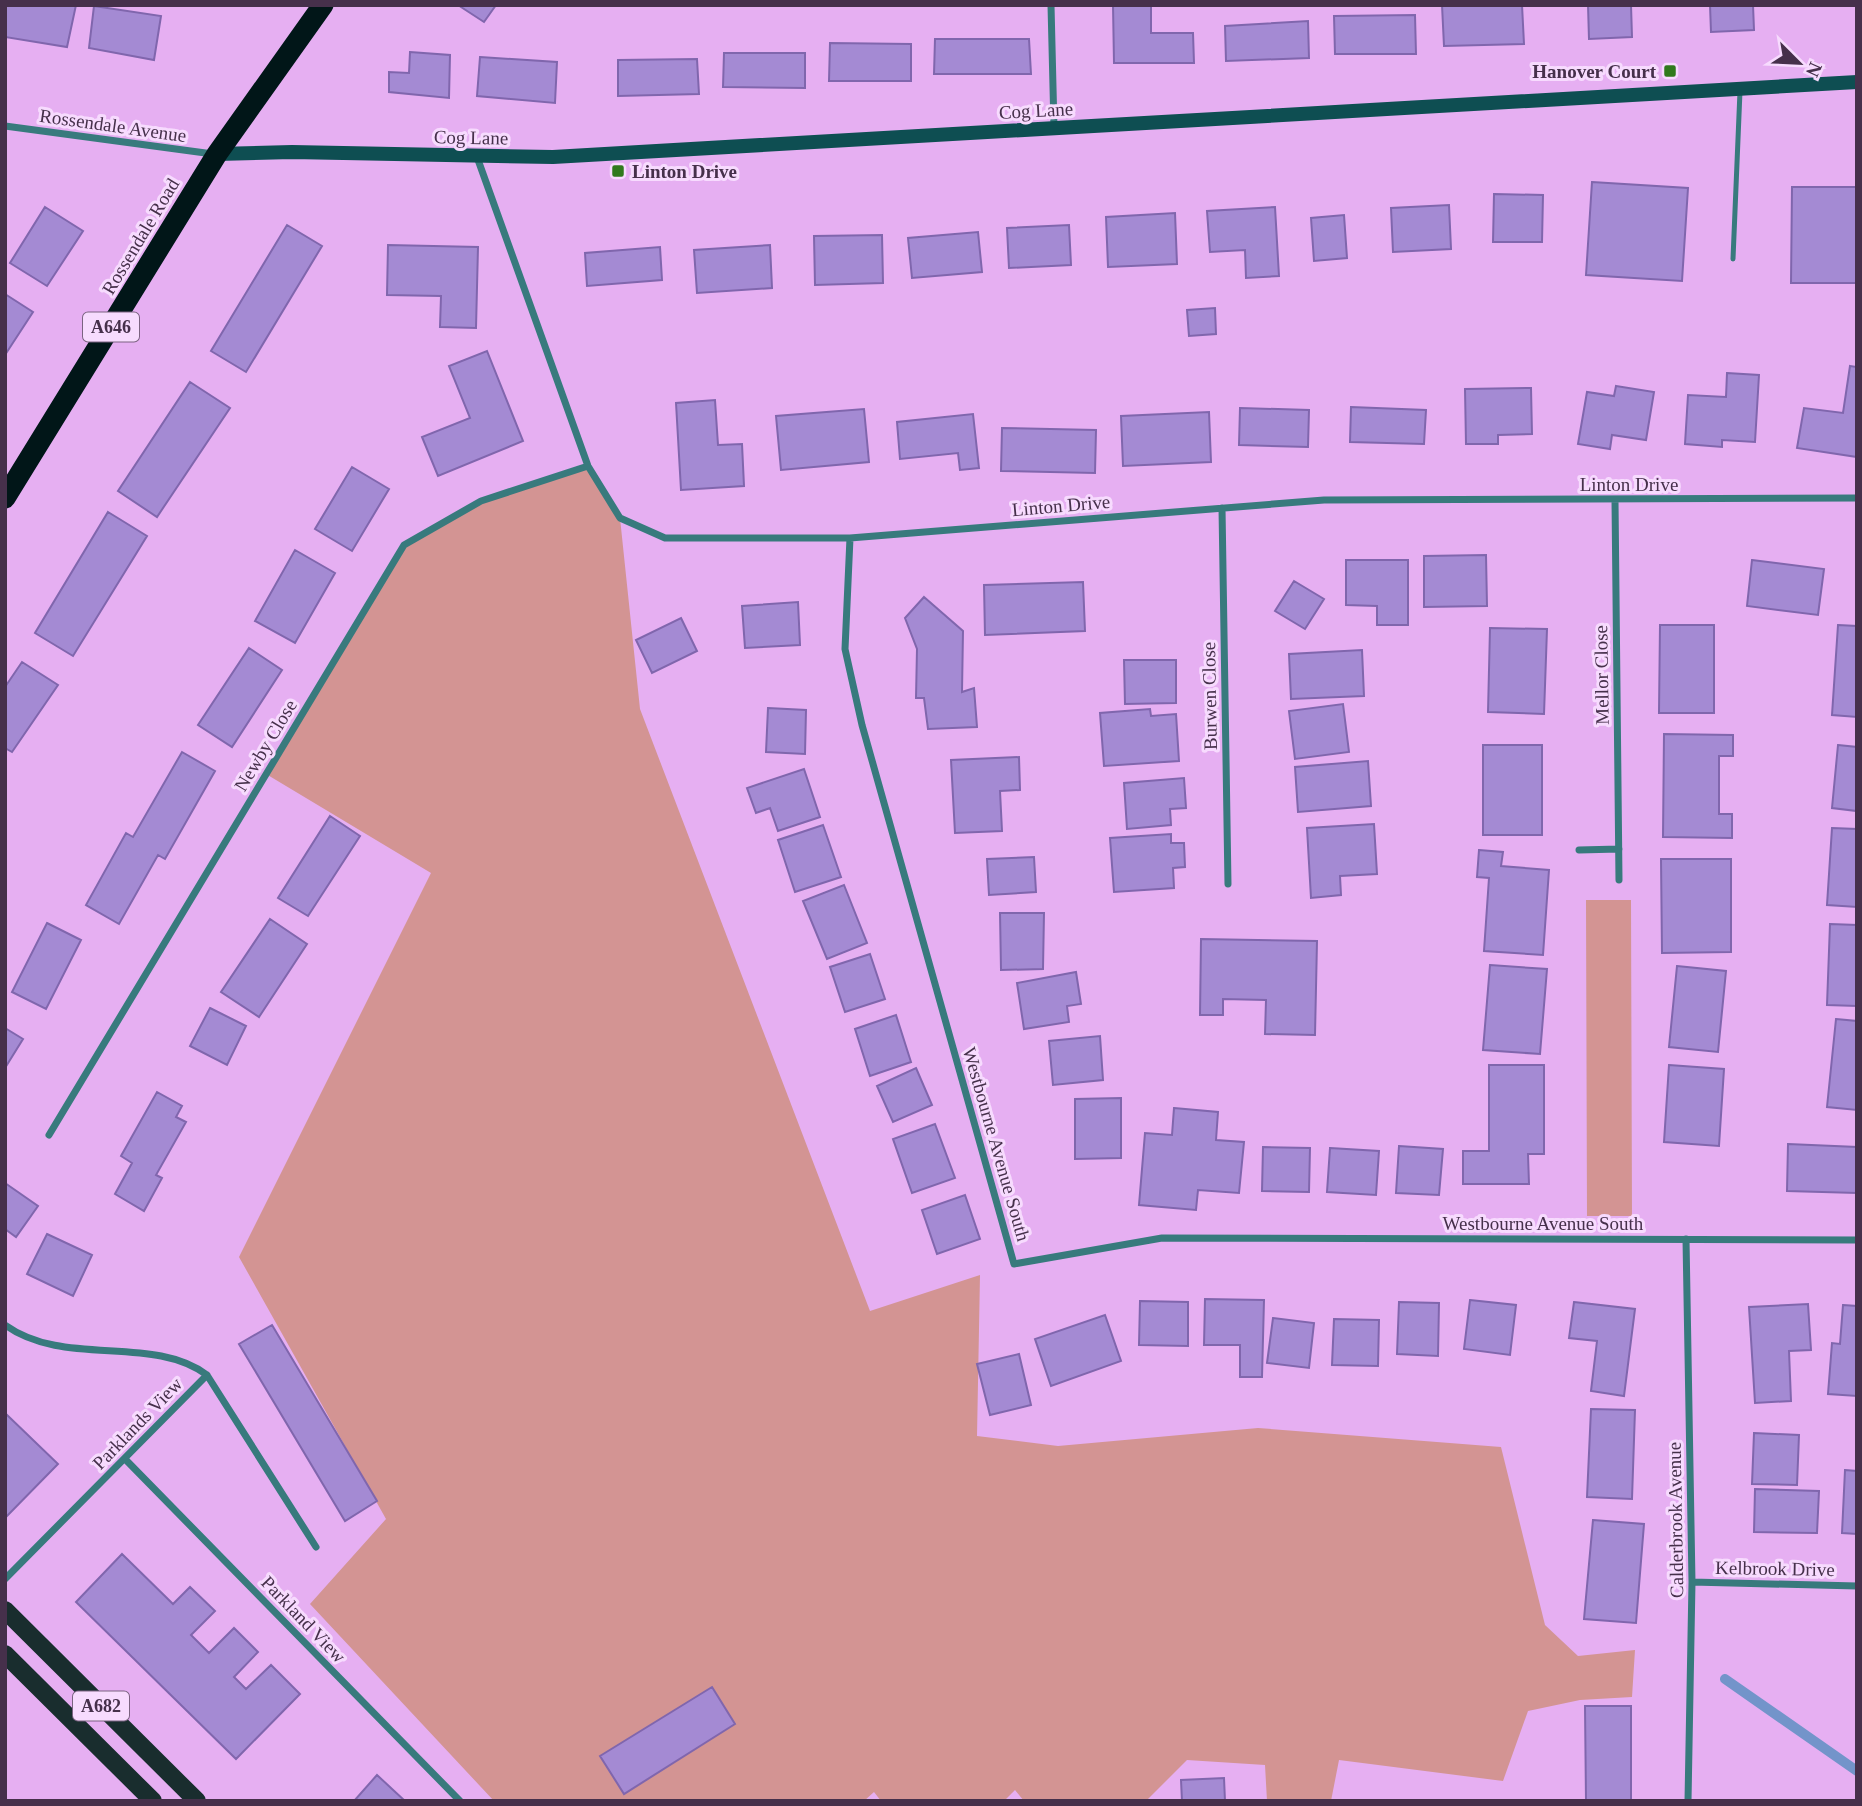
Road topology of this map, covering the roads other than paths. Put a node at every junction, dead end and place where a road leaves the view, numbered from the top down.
1 (323, 5) edge
2 (1051, 5) edge
3 (1857, 82) edge
4 (1740, 88) junction
5 (5, 126) edge
6 (1054, 128) junction
7 (217, 155) junction
8 (477, 157) junction
9 (1733, 259) dead end
10 (589, 467) junction
11 (7, 492) edge
12 (1857, 498) edge
13 (1615, 500) junction
14 (1222, 508) junction
15 (850, 538) junction
16 (1619, 849) junction
17 (1580, 850) dead end
18 (1619, 880) dead end
19 (1228, 884) dead end
20 (49, 1135) dead end
21 (1686, 1239) junction
22 (1857, 1240) edge
23 (5, 1325) edge
24 (207, 1375) junction
25 (125, 1459) junction
26 (316, 1547) dead end
27 (5, 1579) edge
28 (1692, 1582) junction
29 (1857, 1586) edge
30 (5, 1610) edge
31 (5, 1654) edge
32 (153, 1801) edge
33 (197, 1801) edge
34 (460, 1801) edge
35 (1688, 1801) edge

1 - 7 highway, Rossendale Road / A646
2 - 6 street
3 - 4 street, Cog Lane
4 - 6 street, Cog Lane
4 - 9 lane
5 - 7 street, Rossendale Avenue
6 - 8 street, Cog Lane
7 - 8 street, Cog Lane
7 - 11 highway, Rossendale Road / A646
8 - 10 street, Linton Drive
10 - 15 street, Linton Drive
10 - 20 street, Newby Close
12 - 13 street, Linton Drive
13 - 14 street, Linton Drive
13 - 16 street, Mellor Close
14 - 15 street, Linton Drive
14 - 19 street, Burwen Close
15 - 21 street, Westbourne Avenue South
16 - 17 street
16 - 18 street, Mellor Close
21 - 22 street, Westbourne Avenue South
21 - 28 street, Calderbrook Avenue
23 - 24 street
24 - 25 street, Parklands View
24 - 26 street, Parklands View
25 - 27 street, Parklands View
25 - 34 street, Parkland View
28 - 29 street, Kelbrook Drive
28 - 35 street, Calderbrook Avenue
30 - 33 main road, A682
31 - 32 main road, A682

